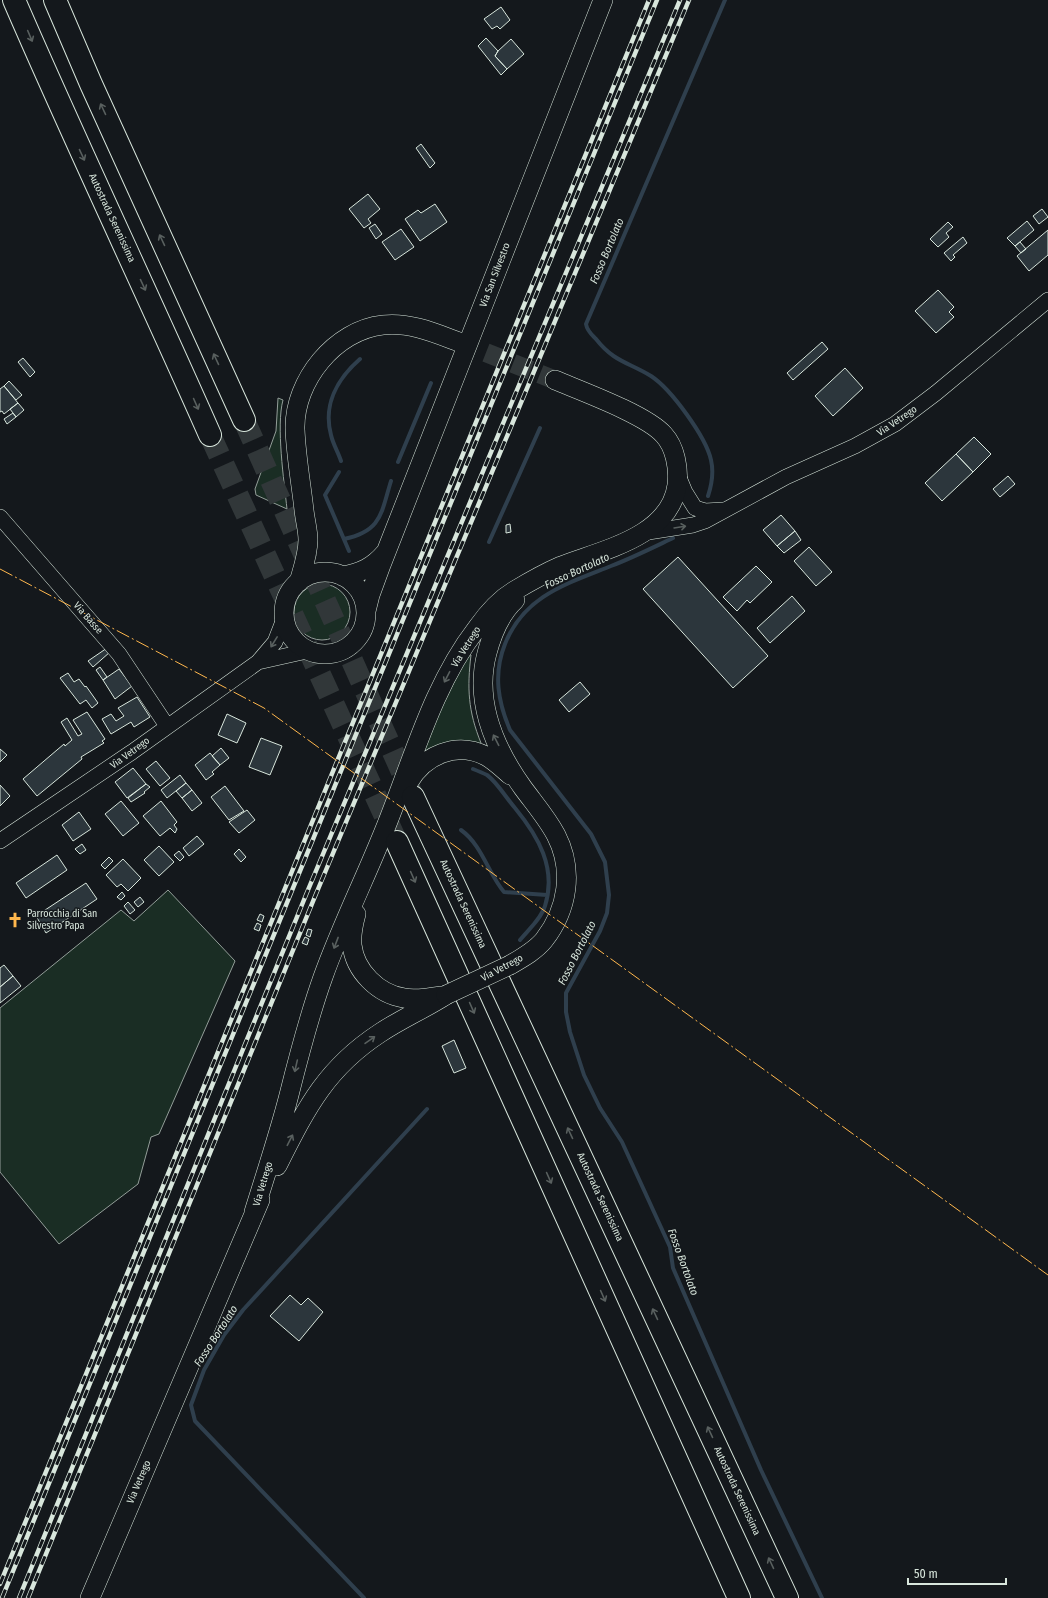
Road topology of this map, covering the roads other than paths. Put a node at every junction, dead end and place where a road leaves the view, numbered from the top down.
1 (14, 0) edge
2 (55, 0) edge
3 (603, 0) edge
4 (1048, 300) edge
5 (459, 342) tunnel mouth
6 (555, 380) tunnel mouth
7 (244, 420) tunnel mouth
8 (210, 436) tunnel mouth
9 (678, 475) junction
10 (724, 510) junction
11 (0, 517) edge
12 (642, 533) junction
13 (308, 541) junction
14 (387, 550) junction
15 (338, 575) junction
16 (538, 578) junction
17 (299, 582) junction
18 (366, 611) junction
19 (284, 619) junction
20 (307, 651) junction
21 (258, 662) junction
22 (167, 726) junction
23 (522, 786) junction
24 (413, 797) tunnel mouth
25 (393, 809) junction
26 (0, 841) edge
27 (396, 842) tunnel mouth
28 (364, 882) junction
29 (446, 995) junction
30 (254, 1212) junction
31 (90, 1598) edge
32 (740, 1598) edge
33 (787, 1598) edge

1 -> 8 highway, Autostrada Serenissima
7 -> 2 highway
3 - 14 main road, Via San Silvestro
4 - 10 street, Via Vetrego
5 - 13 main road, Via Vetrego
6 - 9 main road, Via Vetrego
9 - 10 street, Via Vetrego
9 - 12 main road, Via Vetrego
12 -> 10 street, Via Vetrego
11 - 22 street, Via Basse
12 - 16 main road, Via Vetrego
13 - 15 main road, Via Vetrego
13 - 17 main road, Via Vetrego
14 - 15 main road, Via San Silvestro
14 - 18 main road, Via San Silvestro
15 - 17 main road
15 - 18 main road, Via Vetrego
23 -> 16 main road, Via Vetrego
16 -> 25 main road, Via Vetrego
17 - 19 main road, Via Vetrego
18 - 20 main road, Via Vetrego
19 - 20 main road
19 -> 21 street, Via Vetrego
20 - 21 street, Via Vetrego
21 - 22 street, Via Vetrego
22 - 26 street, Via Vetrego
23 - 25 main road
23 - 29 main road, Via Vetrego, bridge
33 -> 24 highway, Autostrada Serenissima
25 - 28 main road, Via Vetrego
27 -> 32 highway
28 - 29 main road
28 -> 30 main road, Via Vetrego
30 -> 29 main road, Via Vetrego
30 - 31 main road, Via Vetrego

